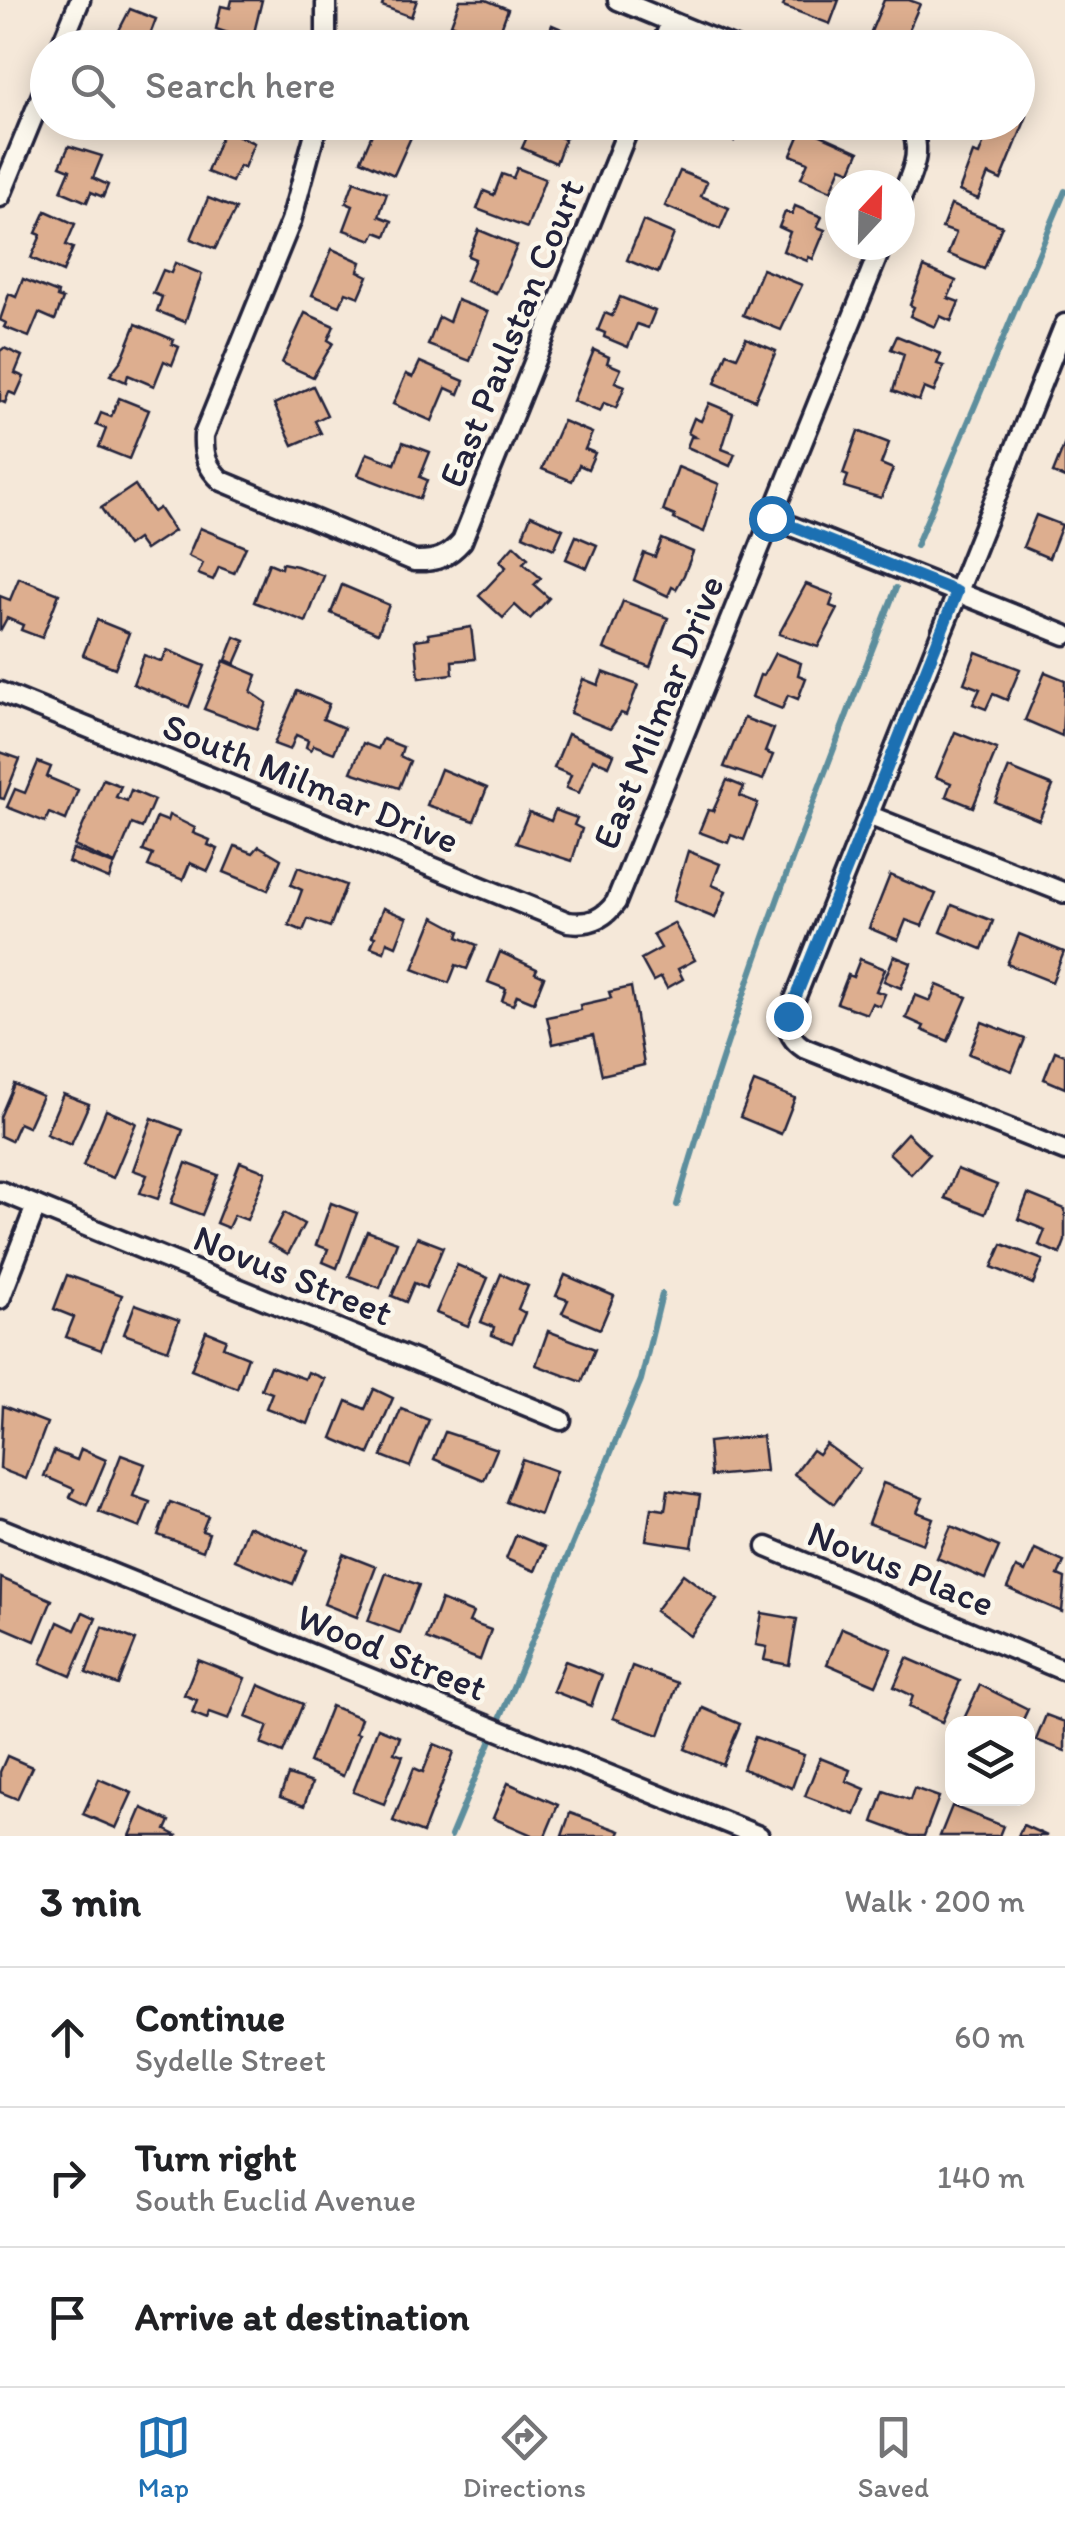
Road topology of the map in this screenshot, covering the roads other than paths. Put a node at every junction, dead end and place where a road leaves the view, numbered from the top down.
1 (80, 0) edge
2 (326, 0) edge
3 (618, 0) edge
4 (672, 22) junction
5 (68, 30) edge
6 (326, 30) edge
7 (669, 30) edge
8 (691, 30) edge
9 (30, 124) edge
10 (313, 140) edge
11 (624, 140) edge
12 (912, 140) edge
13 (912, 170) edge
14 (0, 197) edge
15 (876, 260) edge
16 (1065, 324) edge
17 (1047, 369) junction
18 (1065, 376) edge
19 (771, 518) junction
20 (957, 592) junction
21 (1065, 635) edge
22 (0, 692) edge
23 (868, 815) junction
24 (1065, 893) edge
25 (599, 919) joint
26 (1065, 1151) edge
27 (0, 1191) edge
28 (36, 1206) junction
29 (0, 1299) edge
30 (561, 1420) dead end
31 (0, 1528) edge
32 (767, 1547) dead end
33 (1065, 1670) edge
34 (759, 1836) edge

1 - 5 street
2 - 6 street
3 - 4 street
4 - 7 street
4 - 8 street
9 - 14 street
10 - 11 street, East Paulstan Court
12 - 13 street
15 - 19 street, East Milmar Drive
16 - 17 street
17 - 18 street
17 - 20 street
19 - 20 street
19 - 25 street, East Milmar Drive
20 - 21 street
20 - 23 street
22 - 25 street, South Milmar Drive
23 - 24 street
23 - 26 street
27 - 28 street, Novus Street
28 - 29 street
28 - 30 street, Novus Street
31 - 34 street, Wood Street
32 - 33 street, Novus Place

